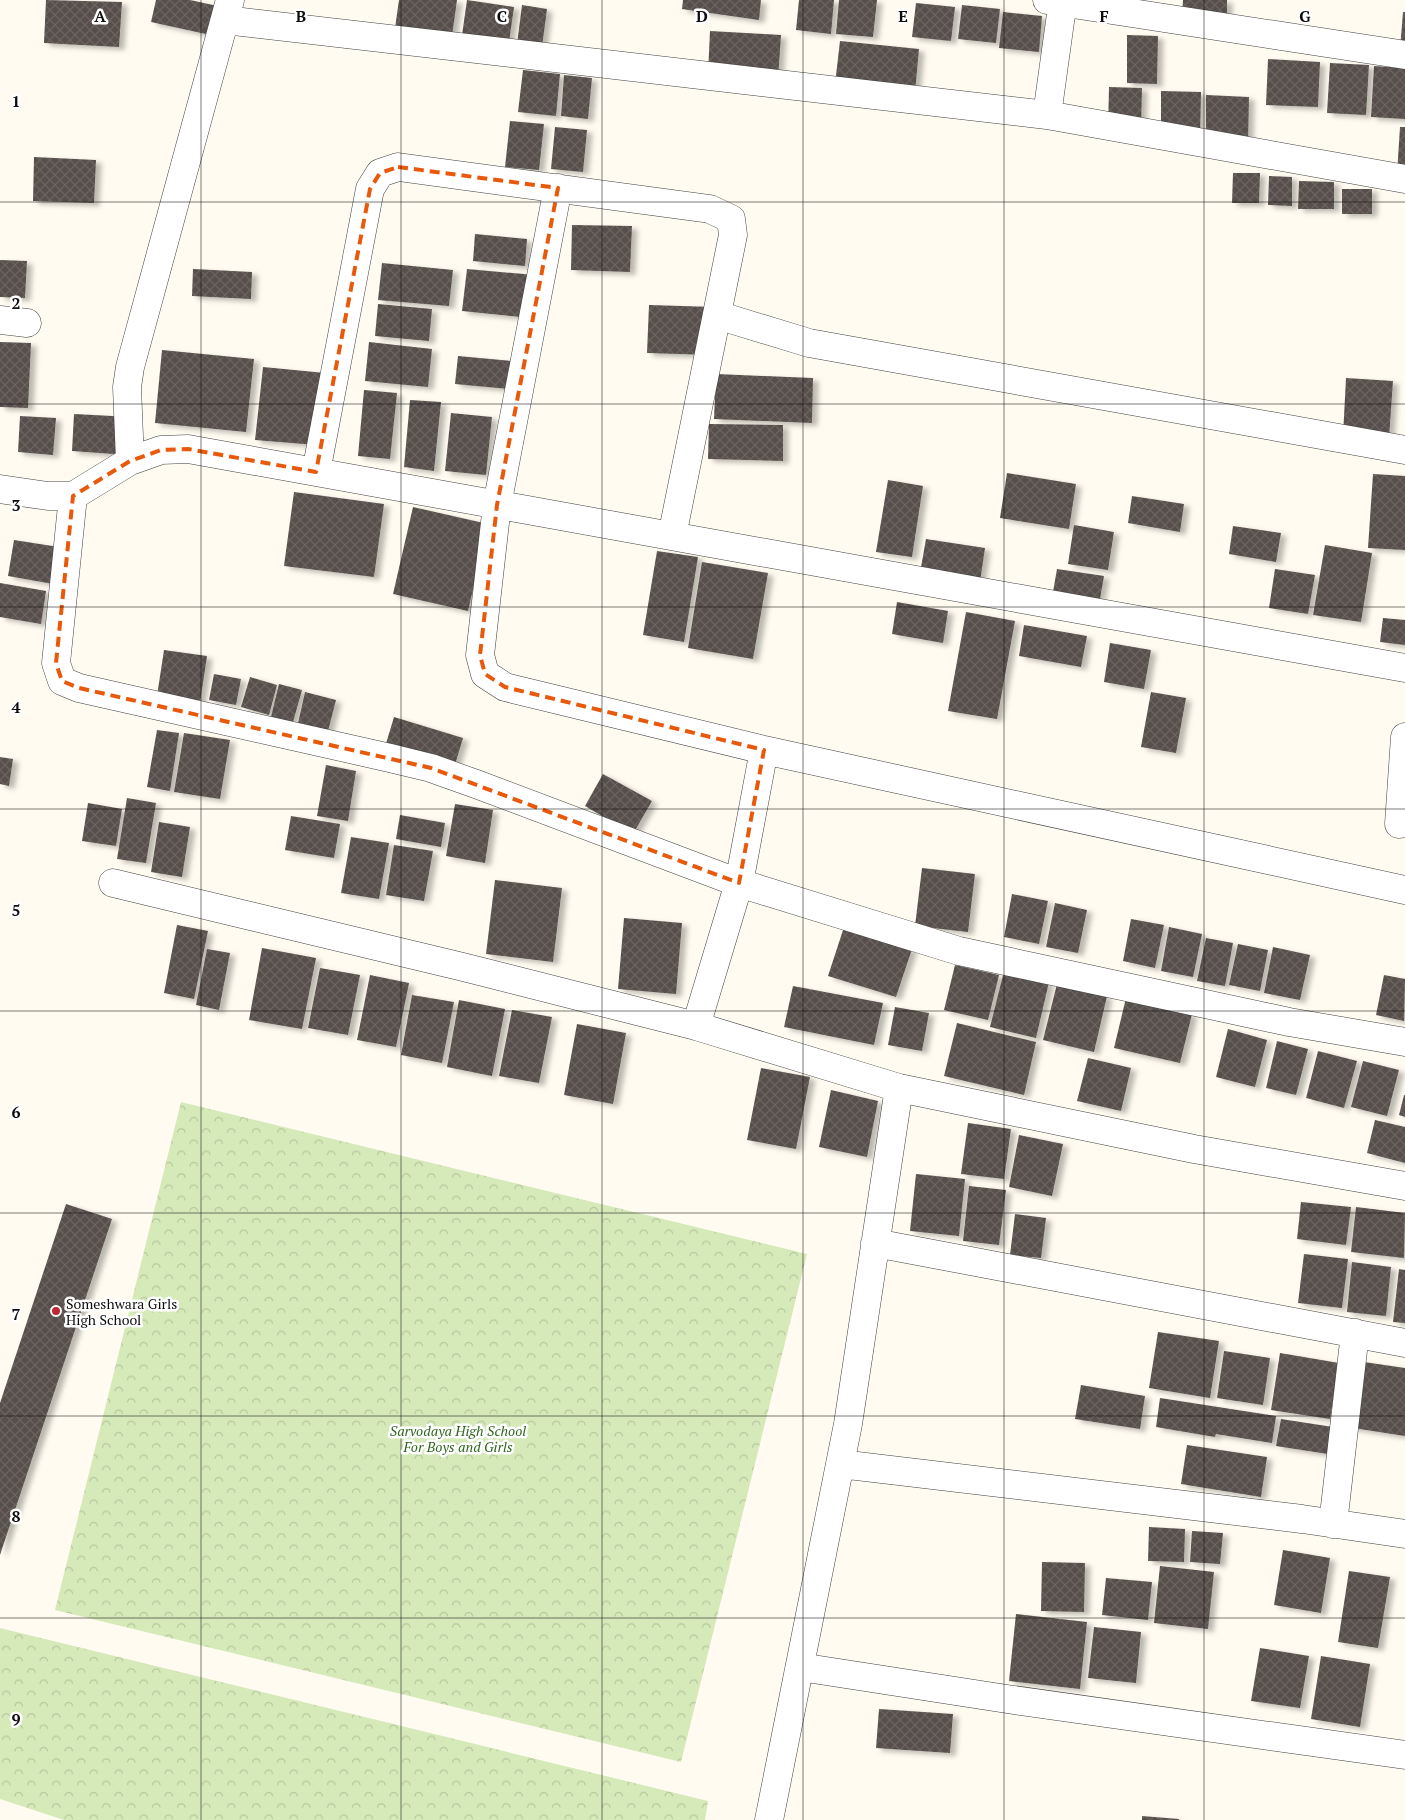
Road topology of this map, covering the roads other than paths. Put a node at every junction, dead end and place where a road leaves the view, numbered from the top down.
1 (1058, 1) edge
2 (227, 10) edge
3 (1405, 55) edge
4 (1046, 115) junction
5 (1405, 179) edge
6 (558, 188) junction
7 (717, 315) junction
8 (0, 320) edge
9 (27, 323) dead end
10 (1405, 450) edge
11 (130, 460) junction
12 (316, 472) junction
13 (0, 489) edge
14 (73, 496) junction
15 (497, 504) junction
16 (672, 536) junction
17 (1405, 668) edge
18 (1405, 737) edge
19 (764, 750) junction
20 (1399, 824) dead end
21 (113, 882) dead end
22 (739, 883) junction
23 (1405, 890) edge
24 (696, 1026) junction
25 (1405, 1042) edge
26 (899, 1088) junction
27 (1405, 1186) edge
28 (875, 1243) junction
29 (1355, 1333) junction
30 (1405, 1343) edge
31 (840, 1464) junction
32 (1333, 1524) junction
33 (1405, 1534) edge
34 (800, 1667) junction
35 (1405, 1755) edge
36 (768, 1820) edge

1 - 3 street
1 - 4 street
2 - 4 street
2 - 11 street
4 - 5 street
6 - 7 street
6 - 12 street
6 - 15 street
7 - 10 street
7 - 16 street
8 - 9 street
11 - 12 street
11 - 14 street
12 - 15 street
13 - 14 street
14 - 22 street
15 - 16 street
15 - 19 street
16 - 17 street
18 - 20 street
19 - 22 street
19 - 23 street
21 - 24 street
22 - 24 street
22 - 25 street
24 - 26 street
26 - 27 street
26 - 28 street
28 - 29 street
28 - 31 street
29 - 30 street
29 - 32 street
31 - 32 street
31 - 34 street
32 - 33 street
34 - 35 street
34 - 36 street

